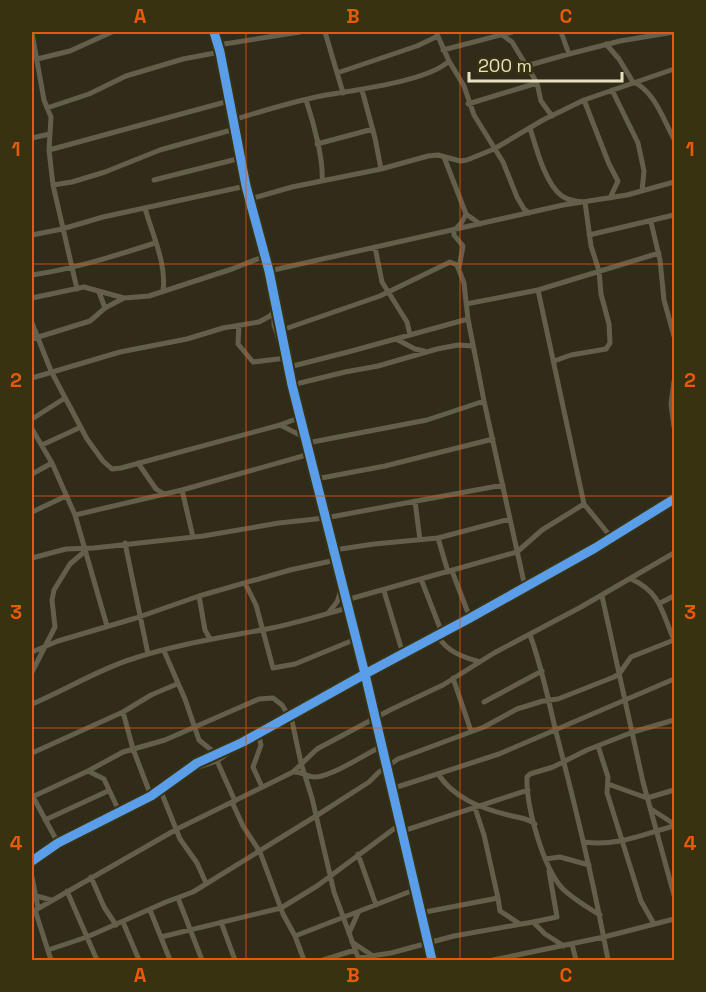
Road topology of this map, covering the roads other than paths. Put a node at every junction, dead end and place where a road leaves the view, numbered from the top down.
1 (112, 32) edge
2 (214, 32) edge
3 (300, 32) edge
4 (327, 32) edge
5 (512, 32) edge
6 (561, 32) edge
7 (675, 32) edge
8 (32, 33) edge
9 (437, 34) edge
10 (501, 34) junction
11 (606, 44) junction
12 (219, 49) junction
13 (443, 51) junction
14 (568, 54) junction
15 (37, 59) junction
16 (449, 61) junction
17 (526, 66) junction
18 (437, 69) junction
19 (675, 69) edge
20 (454, 70) junction
21 (337, 73) junction
22 (633, 82) junction
23 (537, 83) junction
24 (362, 90) junction
25 (612, 90) junction
26 (343, 93) junction
27 (306, 100) junction
28 (584, 100) junction
29 (229, 101) junction
30 (468, 104) junction
31 (47, 108) junction
32 (552, 116) junction
33 (233, 120) junction
34 (530, 128) junction
35 (235, 129) junction
36 (373, 129) junction
37 (50, 134) junction
38 (32, 138) edge
39 (675, 139) edge
40 (317, 144) junction
41 (494, 149) junction
42 (49, 150) junction
43 (444, 157) junction
44 (241, 158) junction
45 (381, 169) junction
46 (154, 180) dead end
47 (322, 181) junction
48 (675, 182) edge
49 (53, 185) junction
50 (246, 186) junction
51 (642, 191) junction
52 (610, 198) junction
53 (250, 199) junction
54 (585, 202) junction
55 (145, 208) junction
56 (525, 212) junction
57 (466, 214) junction
58 (675, 215) edge
59 (651, 222) junction
60 (482, 225) junction
61 (62, 229) junction
62 (454, 231) junction
63 (32, 235) edge
64 (589, 235) junction
65 (155, 243) junction
66 (375, 247) junction
67 (659, 253) junction
68 (265, 256) junction
69 (70, 266) junction
70 (459, 270) junction
71 (269, 271) junction
72 (599, 271) junction
73 (32, 275) edge
74 (165, 281) junction
75 (77, 289) junction
76 (172, 289) junction
77 (538, 290) junction
78 (163, 291) junction
79 (99, 292) junction
80 (388, 292) junction
81 (32, 298) edge
82 (124, 298) junction
83 (276, 299) junction
84 (466, 304) junction
85 (105, 308) junction
86 (274, 311) junction
87 (468, 319) junction
88 (259, 322) junction
89 (32, 323) edge
90 (239, 325) junction
91 (279, 332) junction
92 (410, 335) junction
93 (675, 336) edge
94 (35, 337) edge
95 (396, 339) junction
96 (473, 346) junction
97 (426, 351) junction
98 (554, 361) junction
99 (288, 363) junction
100 (51, 371) junction
101 (32, 378) edge
102 (675, 381) edge
103 (292, 385) junction
104 (65, 398) junction
105 (484, 401) junction
106 (300, 417) junction
107 (32, 419) edge
108 (280, 425) junction
109 (81, 427) junction
110 (675, 427) edge
111 (32, 432) edge
112 (493, 439) junction
113 (306, 440) junction
114 (32, 441) edge
115 (41, 444) junction
116 (310, 454) junction
117 (52, 463) junction
118 (138, 464) junction
119 (32, 474) edge
120 (316, 479) junction
121 (503, 485) junction
122 (182, 490) junction
123 (164, 494) junction
124 (66, 496) junction
125 (675, 500) edge
126 (415, 501) junction
127 (584, 504) junction
128 (32, 512) edge
129 (75, 515) junction
130 (326, 518) junction
131 (510, 519) junction
132 (193, 537) junction
133 (611, 537) junction
134 (438, 538) junction
135 (420, 540) junction
136 (125, 543) junction
137 (84, 550) junction
138 (334, 550) junction
139 (516, 552) junction
140 (675, 553) edge
141 (32, 558) edge
142 (336, 560) junction
143 (450, 572) junction
144 (421, 579) junction
145 (631, 579) junction
146 (245, 583) junction
147 (342, 587) junction
148 (525, 587) junction
149 (384, 591) junction
150 (199, 596) junction
151 (602, 596) junction
152 (675, 596) edge
153 (660, 603) junction
154 (346, 604) junction
155 (328, 613) junction
156 (142, 616) junction
157 (470, 618) junction
158 (107, 626) junction
159 (261, 629) junction
160 (440, 634) junction
161 (530, 635) junction
162 (210, 639) junction
163 (356, 639) junction
164 (674, 640) edge
165 (48, 645) junction
166 (164, 651) junction
167 (32, 652) edge
168 (148, 654) junction
169 (403, 654) junction
170 (480, 662) junction
171 (542, 671) junction
172 (32, 672) edge
173 (365, 674) junction
174 (620, 674) junction
175 (453, 678) junction
176 (675, 680) edge
177 (177, 684) junction
178 (550, 699) junction
179 (484, 702) dead end
180 (626, 702) junction
181 (32, 704) edge
182 (123, 712) junction
183 (290, 715) junction
184 (375, 718) junction
185 (675, 720) edge
186 (195, 729) junction
187 (556, 730) junction
188 (471, 731) junction
189 (633, 732) junction
190 (258, 734) junction
191 (243, 742) junction
192 (382, 746) junction
193 (598, 746) junction
194 (133, 749) junction
195 (32, 753) edge
196 (215, 753) junction
197 (217, 761) junction
198 (565, 761) junction
199 (301, 763) junction
200 (387, 766) junction
201 (88, 771) junction
202 (182, 772) junction
203 (293, 772) junction
204 (304, 774) junction
205 (438, 774) junction
206 (608, 784) junction
207 (262, 787) junction
208 (160, 789) junction
209 (391, 789) junction
210 (528, 790) junction
211 (675, 790) edge
212 (108, 791) junction
213 (514, 795) junction
214 (32, 796) edge
215 (151, 796) junction
216 (647, 798) junction
217 (233, 801) junction
218 (530, 801) junction
219 (482, 806) junction
220 (475, 808) junction
221 (650, 808) junction
222 (119, 811) junction
223 (316, 816) junction
224 (45, 820) junction
225 (535, 824) junction
226 (675, 825) edge
227 (177, 829) junction
228 (400, 829) junction
229 (658, 831) junction
230 (584, 842) junction
231 (622, 842) junction
232 (58, 843) junction
233 (260, 852) junction
234 (358, 854) junction
235 (545, 859) junction
236 (32, 861) edge
237 (589, 865) junction
238 (548, 868) junction
239 (330, 875) junction
240 (91, 877) junction
241 (32, 878) edge
242 (206, 883) junction
243 (414, 890) junction
244 (67, 891) junction
245 (33, 895) edge
246 (675, 895) edge
247 (178, 898) junction
248 (498, 898) junction
249 (51, 900) junction
250 (376, 905) junction
251 (281, 908) junction
252 (35, 910) edge
253 (150, 910) junction
254 (359, 912) junction
255 (420, 913) junction
256 (600, 915) junction
257 (342, 916) junction
258 (675, 919) edge
259 (123, 922) junction
260 (221, 922) junction
261 (533, 922) junction
262 (520, 924) junction
263 (654, 924) junction
264 (116, 925) junction
265 (189, 929) junction
266 (349, 933) junction
267 (295, 936) junction
268 (87, 937) junction
269 (604, 937) junction
270 (161, 938) junction
271 (352, 942) junction
272 (427, 942) junction
273 (572, 944) junction
274 (564, 946) junction
275 (48, 950) junction
276 (355, 950) junction
277 (534, 952) junction
278 (373, 956) junction
279 (358, 959) edge
280 (51, 960) edge
281 (97, 960) edge
282 (139, 960) edge
283 (170, 960) edge
284 (202, 960) edge
285 (235, 960) edge
286 (304, 960) edge
287 (323, 960) edge
288 (432, 960) edge
289 (493, 960) edge
290 (537, 960) edge
291 (576, 960) edge
292 (608, 960) edge

1 - 15 street
2 - 12 street
3 - 12 street
4 - 21 street
5 - 10 street
6 - 14 street
7 - 11 street
8 - 15 street
9 - 13 street
9 - 21 street
10 - 13 street
10 - 17 street
11 - 14 street
11 - 22 street
12 - 29 street
12 - 31 street
13 - 16 street
14 - 17 street
15 - 31 street
16 - 18 street
16 - 20 street
17 - 23 street
18 - 20 street
18 - 24 street
19 - 22 street
20 - 30 street
21 - 26 street
22 - 25 street
22 - 39 street
23 - 30 street
23 - 32 street
24 - 26 street
24 - 36 street
25 - 28 street
25 - 51 street
26 - 27 street
27 - 33 street
27 - 40 street
28 - 32 street
28 - 52 street
29 - 33 street
29 - 42 street
30 - 41 street
31 - 37 street
32 - 34 street
33 - 35 street
34 - 41 street
34 - 54 street
35 - 44 street
35 - 49 street
36 - 40 street
36 - 45 street
37 - 38 street
37 - 42 street
40 - 47 street
41 - 43 street
41 - 56 street
42 - 49 street
43 - 45 street
43 - 57 street
44 - 46 street
44 - 50 street
45 - 47 street
47 - 53 street
48 - 51 street
49 - 61 street
50 - 53 street
50 - 55 street
51 - 52 street
52 - 54 street
53 - 68 street
54 - 56 street
54 - 64 street
55 - 61 street
55 - 65 street
56 - 60 street
57 - 60 street
57 - 62 street
58 - 59 street
59 - 64 street
59 - 67 street
60 - 62 street
61 - 63 street
61 - 69 street
62 - 66 street
62 - 70 street
64 - 72 street
65 - 69 street
65 - 74 street
66 - 71 street
66 - 80 street
67 - 72 street
67 - 93 street
68 - 71 street
68 - 76 street
69 - 73 street
69 - 75 street
70 - 80 street
70 - 84 street
71 - 83 street
72 - 77 street
72 - 98 street
74 - 76 street
74 - 78 street
75 - 79 street
75 - 81 street
76 - 78 street
77 - 84 street
77 - 98 street
78 - 82 street
79 - 82 street
79 - 85 street
80 - 91 street
80 - 92 street
82 - 85 street
83 - 86 street
83 - 91 street
84 - 87 street
85 - 94 street
86 - 88 street
86 - 91 street
87 - 92 street
87 - 96 street
88 - 90 street
88 - 91 street
89 - 94 street
90 - 99 street
90 - 100 street
91 - 99 street
92 - 95 street
94 - 100 street
95 - 97 street
95 - 99 street
96 - 97 street
96 - 105 street
97 - 103 street
98 - 127 street
99 - 103 street
100 - 101 street
100 - 104 street
102 - 110 street
103 - 106 street
104 - 107 street
104 - 109 street
105 - 112 street
105 - 113 street
106 - 108 street
106 - 113 street
108 - 113 street
108 - 118 street
109 - 115 street
109 - 118 street
111 - 115 street
112 - 120 street
112 - 121 street
113 - 116 street
114 - 115 street
115 - 117 street
116 - 120 street
116 - 122 street
117 - 119 street
117 - 124 street
118 - 123 street
120 - 130 street
121 - 126 street
121 - 131 street
122 - 123 street
122 - 132 street
123 - 129 street
124 - 128 street
124 - 129 street
125 - 133 street
126 - 130 street
126 - 135 street
127 - 133 street
127 - 139 street
129 - 137 street
130 - 132 street
130 - 138 street
131 - 134 street
131 - 139 street
132 - 136 street
133 - 148 street
134 - 135 street
134 - 143 street
135 - 138 street
136 - 137 street
136 - 156 street
137 - 141 street
137 - 158 street
137 - 165 street
138 - 142 street
139 - 143 street
139 - 148 street
140 - 145 street
142 - 146 street
142 - 147 street
143 - 144 street
143 - 157 street
144 - 149 street
144 - 160 street
145 - 151 street
145 - 153 street
146 - 150 street
146 - 159 street
147 - 154 street
147 - 155 street
148 - 157 street
149 - 154 street
149 - 169 street
150 - 156 street
150 - 162 street
151 - 161 street
151 - 174 street
152 - 153 street
153 - 164 street
154 - 155 street
154 - 163 street
155 - 159 street
156 - 158 street
156 - 168 street
157 - 160 street
158 - 165 street
159 - 162 street
159 - 163 street
160 - 169 street
160 - 170 street
161 - 170 street
161 - 171 street
162 - 166 street
163 - 173 street
164 - 174 street
165 - 167 street
165 - 172 street
166 - 168 street
166 - 177 street
168 - 181 street
169 - 173 street
170 - 175 street
171 - 178 street
171 - 179 street
173 - 183 street
173 - 184 street
174 - 178 street
174 - 180 street
175 - 184 street
175 - 188 street
176 - 180 street
177 - 182 street
177 - 186 street
178 - 187 street
178 - 188 street
180 - 187 street
180 - 189 street
182 - 194 street
182 - 195 street
183 - 186 street
183 - 190 street
183 - 199 street
184 - 192 street
184 - 199 street
185 - 189 street
186 - 194 street
186 - 196 street
187 - 198 street
187 - 205 street
188 - 200 street
189 - 193 street
189 - 216 street
190 - 191 street
190 - 207 street
191 - 196 street
191 - 197 street
192 - 200 street
192 - 204 street
193 - 198 street
193 - 206 street
194 - 201 street
194 - 215 street
196 - 202 street
197 - 202 street
197 - 217 street
198 - 210 street
198 - 230 street
199 - 203 street
199 - 204 street
200 - 209 street
200 - 223 street
201 - 212 street
201 - 214 street
202 - 208 street
203 - 204 street
203 - 207 street
204 - 223 street
205 - 209 street
205 - 219 street
206 - 216 street
206 - 231 street
207 - 217 street
208 - 215 street
208 - 227 street
209 - 228 street
210 - 213 street
210 - 218 street
211 - 216 street
212 - 222 street
212 - 224 street
213 - 218 street
213 - 219 street
214 - 224 street
215 - 222 street
216 - 221 street
217 - 227 street
217 - 233 street
218 - 225 street
219 - 220 street
219 - 225 street
220 - 228 street
220 - 248 street
221 - 226 street
221 - 229 street
222 - 232 street
223 - 233 street
223 - 239 street
224 - 232 street
225 - 235 street
226 - 229 street
227 - 240 street
227 - 242 street
228 - 234 street
228 - 243 street
229 - 231 street
229 - 246 street
230 - 231 street
230 - 237 street
231 - 263 street
232 - 236 street
233 - 242 street
233 - 251 street
234 - 239 street
234 - 250 street
235 - 237 street
235 - 238 street
237 - 256 street
238 - 256 street
238 - 261 street
239 - 251 street
239 - 257 street
240 - 244 street
240 - 264 street
241 - 245 street
242 - 247 street
243 - 250 street
243 - 255 street
244 - 249 street
244 - 268 street
245 - 249 street
245 - 252 street
247 - 253 street
247 - 265 street
248 - 255 street
248 - 262 street
249 - 252 street
250 - 254 street
251 - 260 street
251 - 267 street
252 - 275 street
253 - 259 street
253 - 270 street
254 - 257 street
254 - 266 street
255 - 272 street
256 - 269 street
257 - 266 street
257 - 267 street
258 - 263 street
259 - 264 street
259 - 282 street
260 - 265 street
260 - 285 street
261 - 262 street
261 - 274 street
262 - 272 street
263 - 269 street
264 - 268 street
265 - 270 street
265 - 284 street
266 - 271 street
267 - 286 street
268 - 275 street
268 - 281 street
269 - 273 street
269 - 292 street
270 - 283 street
271 - 276 street
271 - 278 street
272 - 278 street
272 - 288 street
273 - 274 street
273 - 291 street
274 - 277 street
275 - 280 street
276 - 279 street
276 - 287 street
277 - 289 street
277 - 290 street
278 - 279 street

